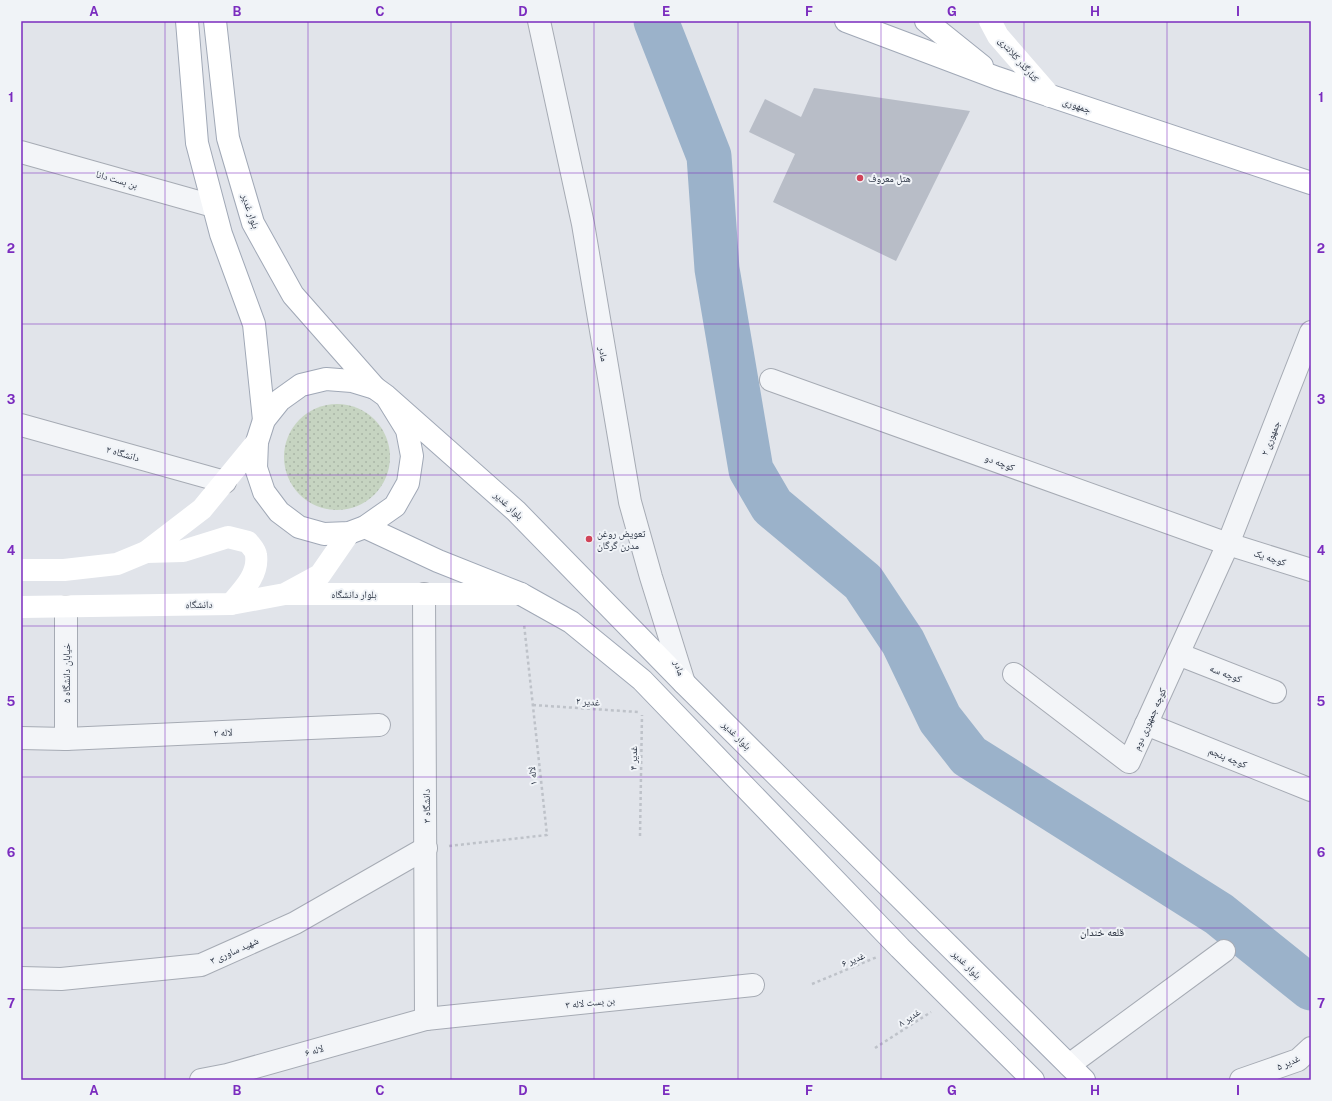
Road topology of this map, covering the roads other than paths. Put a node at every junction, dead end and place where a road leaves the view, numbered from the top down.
1 (186, 21) edge
2 (215, 21) edge
3 (539, 21) edge
4 (846, 21) edge
5 (926, 21) edge
6 (990, 21) edge
7 (997, 78) junction
8 (1050, 96) junction
9 (21, 152) edge
10 (1311, 183) edge
11 (213, 206) junction
12 (1311, 332) edge
13 (771, 380) dead end
14 (380, 392) junction
15 (264, 420) junction
16 (21, 425) edge
17 (257, 442) junction
18 (225, 482) junction
19 (357, 530) junction
20 (1228, 544) junction
21 (146, 552) junction
22 (21, 570) edge
23 (1311, 570) edge
24 (285, 594) junction
25 (424, 594) junction
26 (521, 594) junction
27 (231, 604) junction
28 (21, 607) edge
29 (66, 607) junction
30 (1178, 654) junction
31 (1014, 674) dead end
32 (684, 683) junction
33 (1275, 692) dead end
34 (1146, 724) junction
35 (379, 725) dead end
36 (21, 738) edge
37 (66, 739) junction
38 (1311, 790) edge
39 (426, 848) junction
40 (1224, 951) dead end
41 (21, 978) edge
42 (753, 985) dead end
43 (426, 1019) junction
44 (1311, 1048) edge
45 (1076, 1073) edge
46 (201, 1080) edge
47 (1033, 1080) edge
48 (1241, 1080) edge

1 - 11 main road
2 - 14 main road, بلوار غدیر
3 - 32 street, مادر
4 - 7 main road, جمهوری
5 - 7 main road
6 - 8 main road, کنارگذر کلانتری
7 - 8 main road, جمهوری
8 - 10 main road, جمهوری
9 - 11 street, بن بست دانا
11 - 15 main road
12 - 20 street, ۲ جمهوری
13 - 20 street, کوچه دو
14 - 15 main road
14 - 19 main road
14 - 32 main road, بلوار غدیر
15 - 17 main road
16 - 18 street, دانشگاه ۲
17 - 18 main road
17 - 19 main road
18 - 21 main road
19 - 24 main road, دانشگاه
19 - 26 main road
20 - 23 street, کوچه یک
20 - 30 street, کوچه جمهوری دوم
21 - 22 main road
21 - 27 main road
24 - 25 main road, بلوار دانشگاه
24 - 27 main road, دانشگاه
25 - 26 main road
25 - 39 street, ۳ دانشگاه
26 - 47 main road
27 - 29 main road, دانشگاه
28 - 29 main road, دانشگاه
29 - 37 street, خیابان دانشگاه ۵
30 - 33 street, کوچه سه
30 - 34 street, کوچه جمهوری دوم
31 - 34 street, کوچه جمهوری دوم
32 - 45 main road, بلوار غدیر
34 - 38 street, کوچه پنجم
35 - 37 street, ۲ لاله
36 - 37 street, ۲ لاله
39 - 41 street, ۳ شهید ساوری
39 - 43 street, ۳ دانشگاه
40 - 45 street
42 - 43 street, بن بست لاله ۳
43 - 46 street, لاله ۶
44 - 48 street, غدیر ۵

